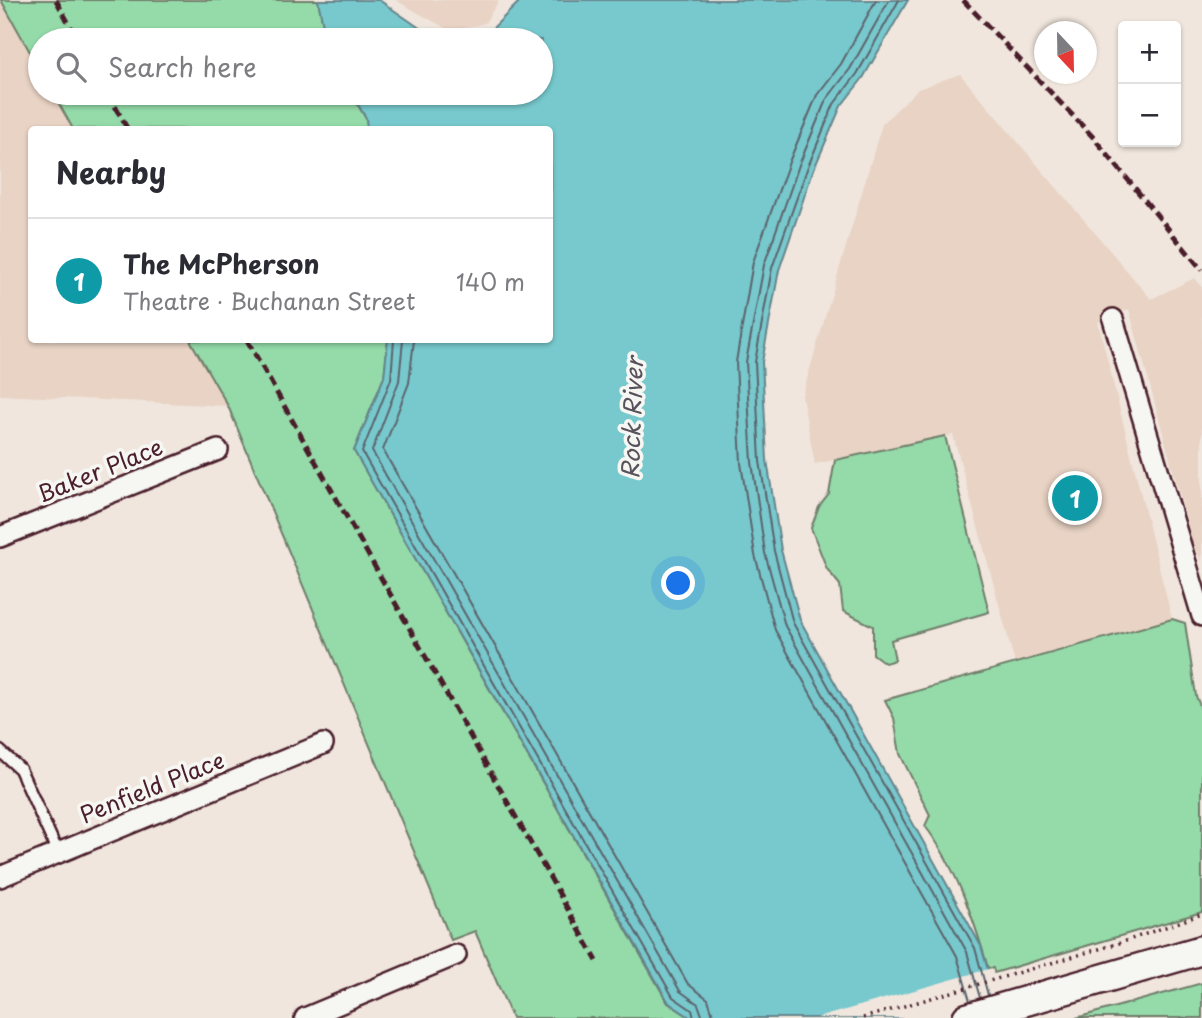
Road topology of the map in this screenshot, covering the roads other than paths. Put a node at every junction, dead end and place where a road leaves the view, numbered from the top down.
1 (1113, 318) dead end
2 (218, 450) dead end
3 (0, 537) edge
4 (1197, 579) edge
5 (1202, 616) edge
6 (323, 744) dead end
7 (0, 751) edge
8 (58, 853) junction
9 (0, 877) edge
10 (1202, 950) edge
11 (456, 955) dead end
12 (305, 1018) edge
13 (967, 1018) edge

1 - 4 street
2 - 3 street, Baker Place
4 - 5 street
6 - 8 street, Penfield Place
7 - 8 lane
8 - 9 street, Penfield Place
10 - 13 main road
11 - 12 street

